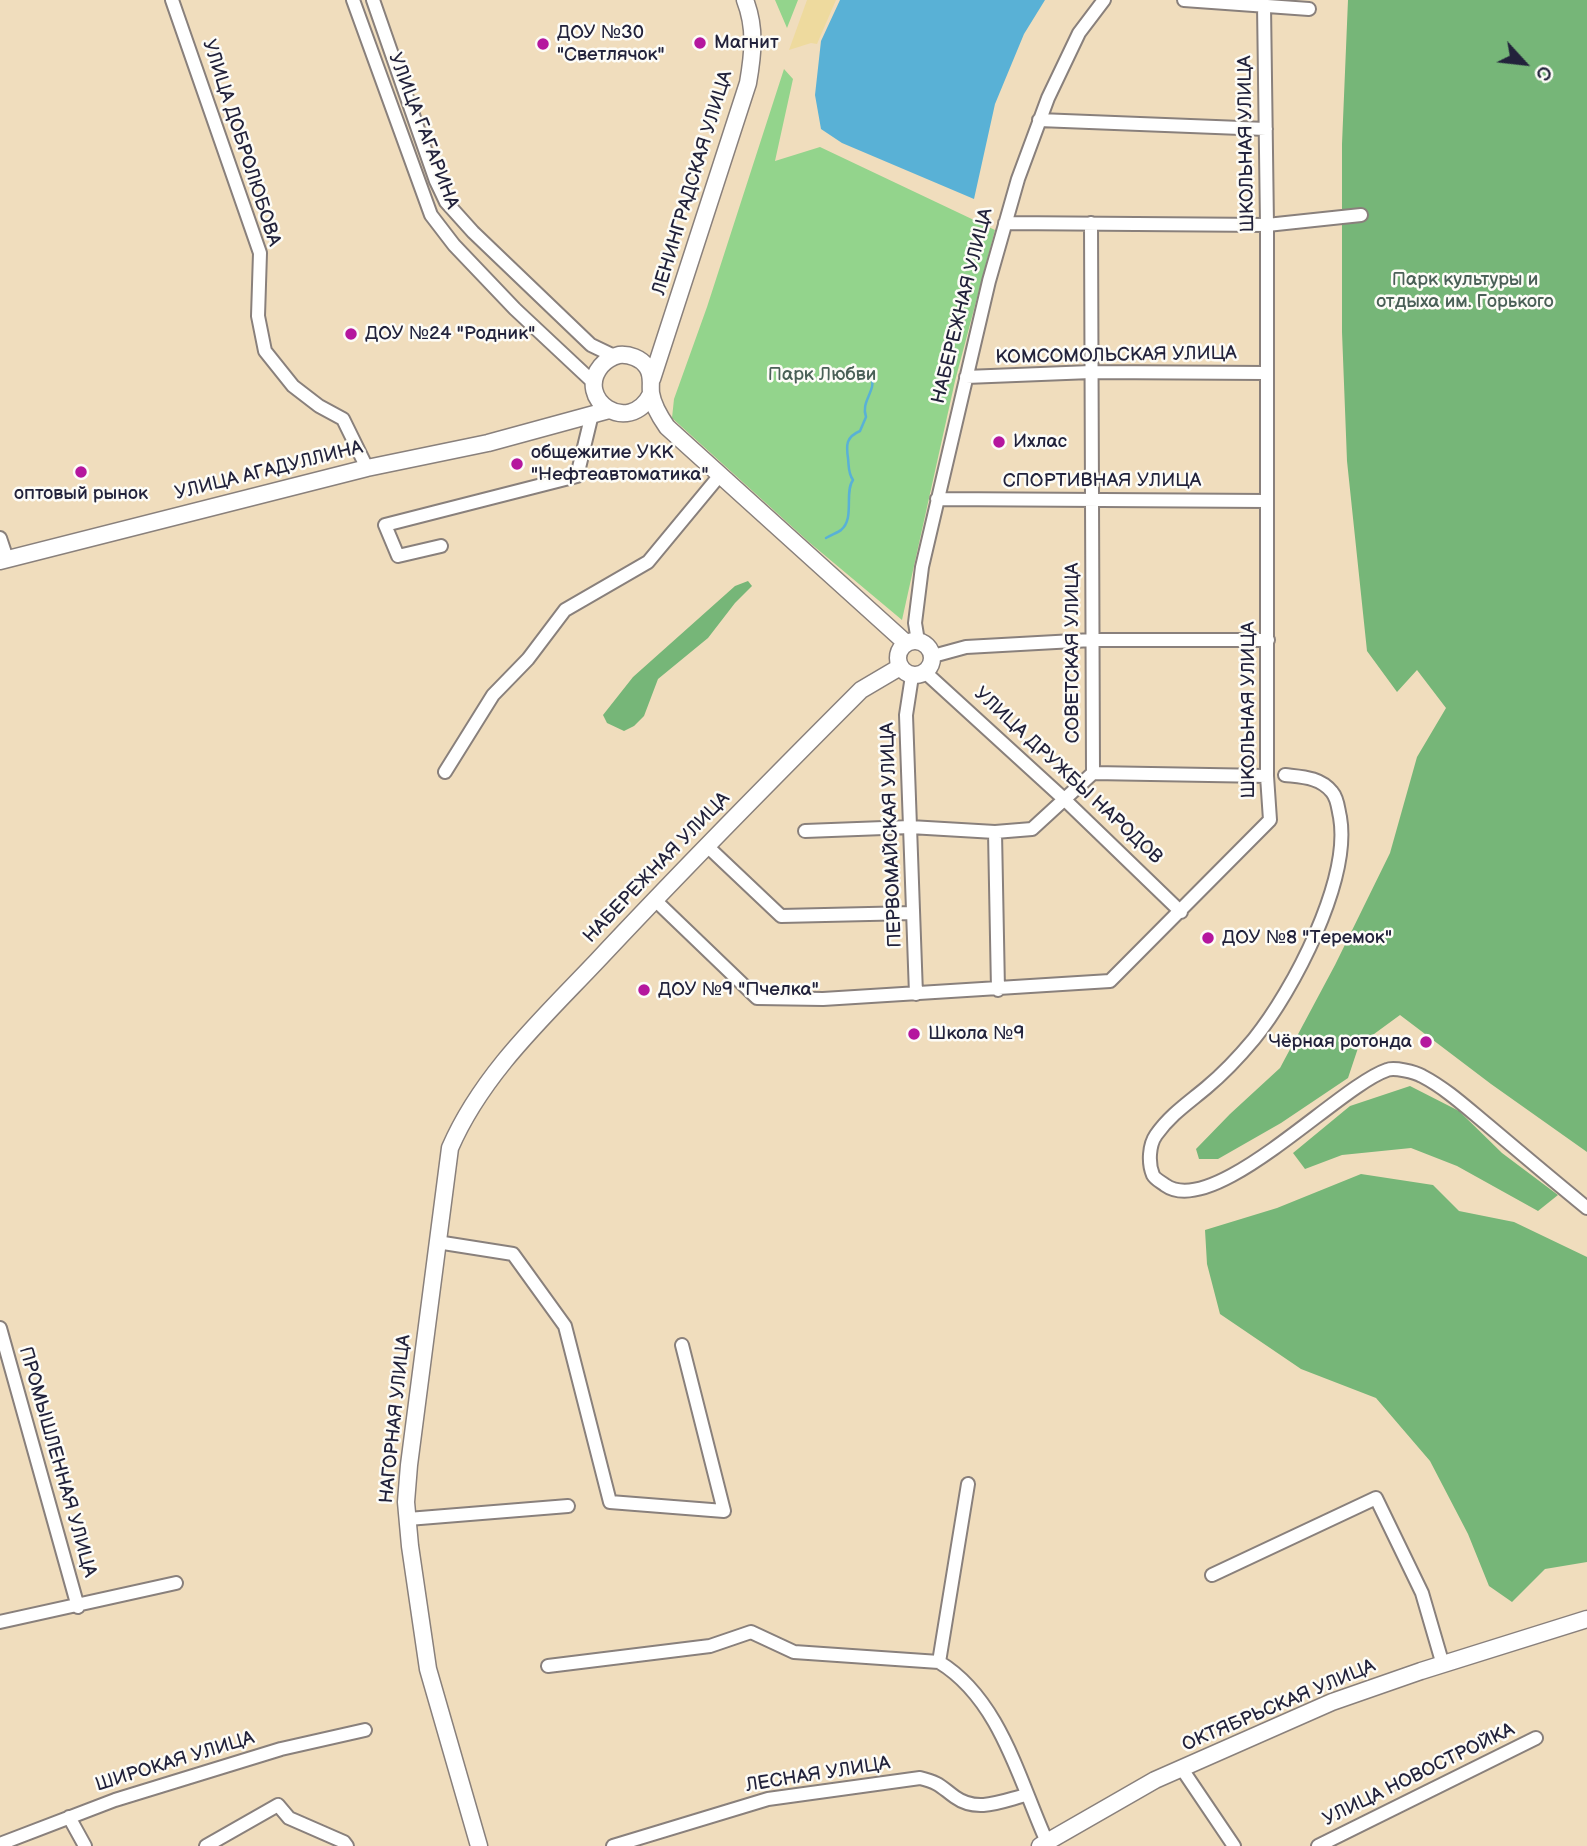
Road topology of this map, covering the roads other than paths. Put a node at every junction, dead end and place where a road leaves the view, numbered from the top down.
1 (172, 0) edge
2 (353, 0) edge
3 (373, 0) edge
4 (745, 0) edge
5 (1104, 0) edge
6 (1184, 0) edge
7 (1264, 5) junction
8 (1309, 9) dead end
9 (1039, 120) junction
10 (1266, 129) junction
11 (1361, 215) dead end
12 (1005, 223) junction
13 (1091, 223) junction
14 (1267, 225) junction
15 (668, 336) junction
16 (619, 355) junction
17 (1091, 372) junction
18 (1266, 373) junction
19 (966, 377) junction
20 (652, 386) junction
21 (594, 389) junction
22 (609, 410) junction
23 (630, 413) junction
24 (592, 414) junction
25 (667, 427) junction
26 (549, 428) junction
27 (367, 468) junction
28 (720, 475) junction
29 (937, 499) junction
30 (1092, 500) junction
31 (1268, 501) junction
32 (0, 538) edge
33 (441, 546) dead end
34 (4, 560) edge
35 (1092, 640) junction
36 (1268, 640) junction
37 (912, 642) junction
38 (933, 656) junction
39 (913, 672) junction
40 (444, 772) dead end
41 (1093, 773) junction
42 (1284, 775) dead end
43 (1267, 776) junction
44 (1064, 799) junction
45 (910, 827) junction
46 (805, 831) dead end
47 (995, 832) junction
48 (707, 846) junction
49 (654, 901) junction
50 (1181, 912) junction
51 (913, 913) junction
52 (998, 990) junction
53 (916, 994) junction
54 (463, 1118) joint
55 (1587, 1208) edge
56 (438, 1242) junction
57 (0, 1328) edge
58 (682, 1345) dead end
59 (968, 1484) dead end
60 (568, 1506) dead end
61 (408, 1519) junction
62 (1212, 1575) dead end
63 (176, 1583) dead end
64 (78, 1606) junction
65 (1587, 1619) edge
66 (0, 1622) edge
67 (939, 1662) junction
68 (1443, 1665) junction
69 (548, 1666) dead end
70 (365, 1731) dead end
71 (1536, 1738) dead end
72 (1182, 1769) junction
73 (1026, 1795) junction
74 (69, 1817) junction
75 (0, 1844) edge
76 (1043, 1844) edge
77 (85, 1846) edge
78 (206, 1846) edge
79 (347, 1846) edge
80 (479, 1846) edge
81 (612, 1846) edge
82 (1234, 1846) edge
83 (1318, 1846) edge

1 - 27 street, УЛИЦА ДОБРОЛЮБОВА
2 - 21 street, УЛИЦА ГАГАРИНА
3 - 16 street, УЛИЦА ГАГАРИНА
4 - 15 main road, ЛЕНИНГРАДСКАЯ УЛИЦА
5 - 9 street, НАБЕРЕЖНАЯ УЛИЦА
6 - 7 street
7 - 8 street
7 - 10 street, ШКОЛЬНАЯ УЛИЦА
9 - 10 street
9 - 12 street, НАБЕРЕЖНАЯ УЛИЦА
10 - 14 street, ШКОЛЬНАЯ УЛИЦА
11 - 14 street
12 - 13 street
12 - 19 street, НАБЕРЕЖНАЯ УЛИЦА
13 - 14 street
13 - 17 street, СОВЕТСКАЯ УЛИЦА
14 - 18 street, ШКОЛЬНАЯ УЛИЦА
15 - 16 main road
15 - 20 main road, ЛЕНИНГРАДСКАЯ УЛИЦА
16 - 20 main road
16 - 21 main road
17 - 18 street, КОМСОМОЛЬСКАЯ УЛИЦА
17 - 19 street, КОМСОМОЛЬСКАЯ УЛИЦА
17 - 30 street, СОВЕТСКАЯ УЛИЦА
18 - 31 street, ШКОЛЬНАЯ УЛИЦА
19 - 29 street, НАБЕРЕЖНАЯ УЛИЦА
20 - 23 main road
20 - 25 main road
21 - 22 main road
21 - 26 main road
22 - 23 main road
22 - 24 main road
23 - 25 main road
24 - 26 main road
24 - 33 street
25 - 28 main road
26 - 27 main road, УЛИЦА АГАДУЛЛИНА
27 - 34 main road, УЛИЦА АГАДУЛЛИНА
28 - 37 main road
28 - 40 street
29 - 30 street, СПОРТИВНАЯ УЛИЦА
29 - 37 street, НАБЕРЕЖНАЯ УЛИЦА
30 - 31 street, СПОРТИВНАЯ УЛИЦА
30 - 35 street, СОВЕТСКАЯ УЛИЦА
31 - 36 street, ШКОЛЬНАЯ УЛИЦА
32 - 34 street
35 - 36 street
35 - 38 street
35 - 41 street, СОВЕТСКАЯ УЛИЦА
36 - 43 street, ШКОЛЬНАЯ УЛИЦА
37 - 38 main road
37 - 39 main road
38 - 39 main road
39 - 44 street, УЛИЦА ДРУЖБЫ НАРОДОВ
39 - 45 street, ПЕРВОМАЙСКАЯ УЛИЦА
39 - 48 main road, НАБЕРЕЖНАЯ УЛИЦА
41 - 43 street
41 - 44 street
42 - 55 street
43 - 50 street, ШКОЛЬНАЯ УЛИЦА
44 - 47 street
44 - 50 street, УЛИЦА ДРУЖБЫ НАРОДОВ
45 - 46 street
45 - 47 street
45 - 51 street, ПЕРВОМАЙСКАЯ УЛИЦА
47 - 52 street
48 - 49 main road, НАБЕРЕЖНАЯ УЛИЦА
48 - 51 street
49 - 53 street, ШКОЛЬНАЯ УЛИЦА
49 - 54 main road, НАБЕРЕЖНАЯ УЛИЦА
50 - 52 street, ШКОЛЬНАЯ УЛИЦА
51 - 53 street, ПЕРВОМАЙСКАЯ УЛИЦА
52 - 53 street, ШКОЛЬНАЯ УЛИЦА
54 - 56 main road, НАГОРНАЯ УЛИЦА
56 - 58 street
56 - 61 main road, НАГОРНАЯ УЛИЦА
57 - 64 street, ПРОМЫШЛЕННАЯ УЛИЦА
59 - 67 street
60 - 61 street
61 - 80 main road, НАГОРНАЯ УЛИЦА
62 - 68 street
63 - 64 street
64 - 66 street
65 - 68 main road, ОКТЯБРЬСКАЯ УЛИЦА
67 - 69 street
67 - 73 street
68 - 72 main road, ОКТЯБРЬСКАЯ УЛИЦА
70 - 74 street, ШИРОКАЯ УЛИЦА
71 - 83 street, УЛИЦА НОВОСТРОЙКА
72 - 76 main road, ОКТЯБРЬСКАЯ УЛИЦА
72 - 82 street
73 - 76 street
73 - 81 street, ЛЕСНАЯ УЛИЦА
74 - 75 street, ШИРОКАЯ УЛИЦА
74 - 77 street
78 - 79 street

